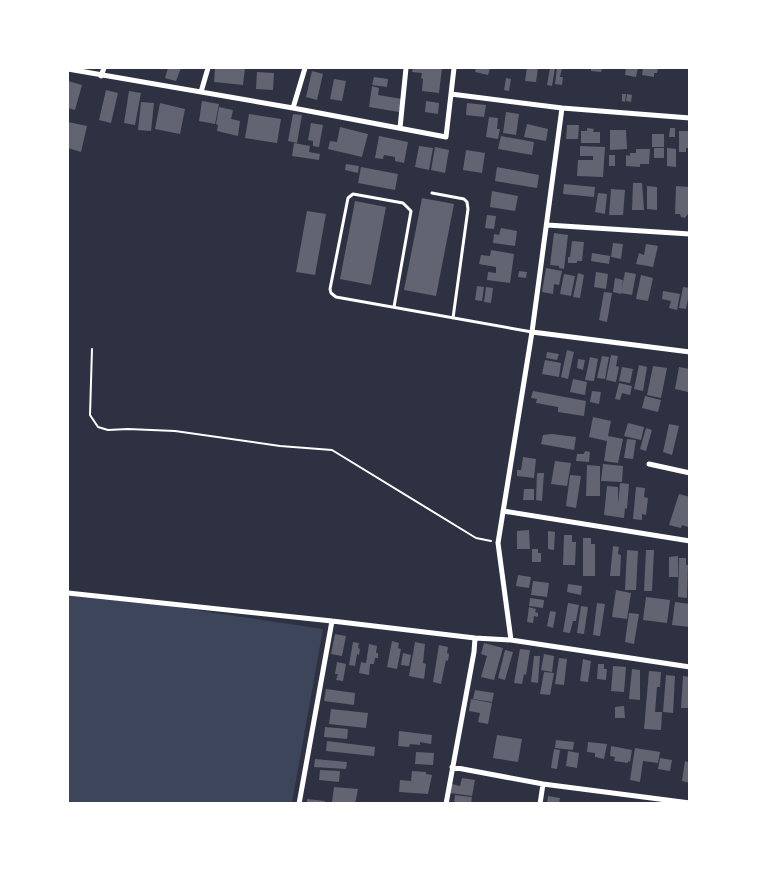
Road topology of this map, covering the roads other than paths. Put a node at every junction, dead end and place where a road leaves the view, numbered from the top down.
1 (104, 68) edge
2 (208, 68) edge
3 (305, 68) edge
4 (406, 68) edge
5 (454, 68) edge
6 (68, 69) edge
7 (101, 76) junction
8 (201, 92) junction
9 (451, 94) junction
10 (293, 108) junction
11 (562, 108) junction
12 (690, 118) edge
13 (400, 128) junction
14 (432, 193) dead end
15 (548, 225) junction
16 (690, 234) edge
17 (394, 307) junction
18 (453, 318) junction
19 (532, 332) junction
20 (690, 352) edge
21 (649, 464) dead end
22 (690, 473) edge
23 (503, 511) junction
24 (690, 541) edge
25 (68, 593) edge
26 (332, 620) junction
27 (475, 638) junction
28 (511, 640) junction
29 (690, 667) edge
30 (452, 767) junction
31 (543, 784) junction
32 (690, 803) edge
33 (299, 804) edge
34 (446, 804) edge
35 (540, 804) edge

1 - 7 street
2 - 8 street
3 - 10 street
4 - 13 street
5 - 9 street
6 - 7 street
7 - 8 street
8 - 10 street
9 - 11 street
9 - 13 street
10 - 13 street
11 - 12 street
11 - 15 street
14 - 18 lane
15 - 16 street
15 - 19 street
17 - 17 lane
17 - 18 lane
18 - 19 lane
19 - 20 street
19 - 23 street
21 - 22 street
23 - 24 street
23 - 28 street
25 - 26 street
26 - 27 street
26 - 33 street
27 - 28 street
27 - 30 street
28 - 29 street
30 - 31 street
30 - 34 street
31 - 32 street
31 - 35 street

